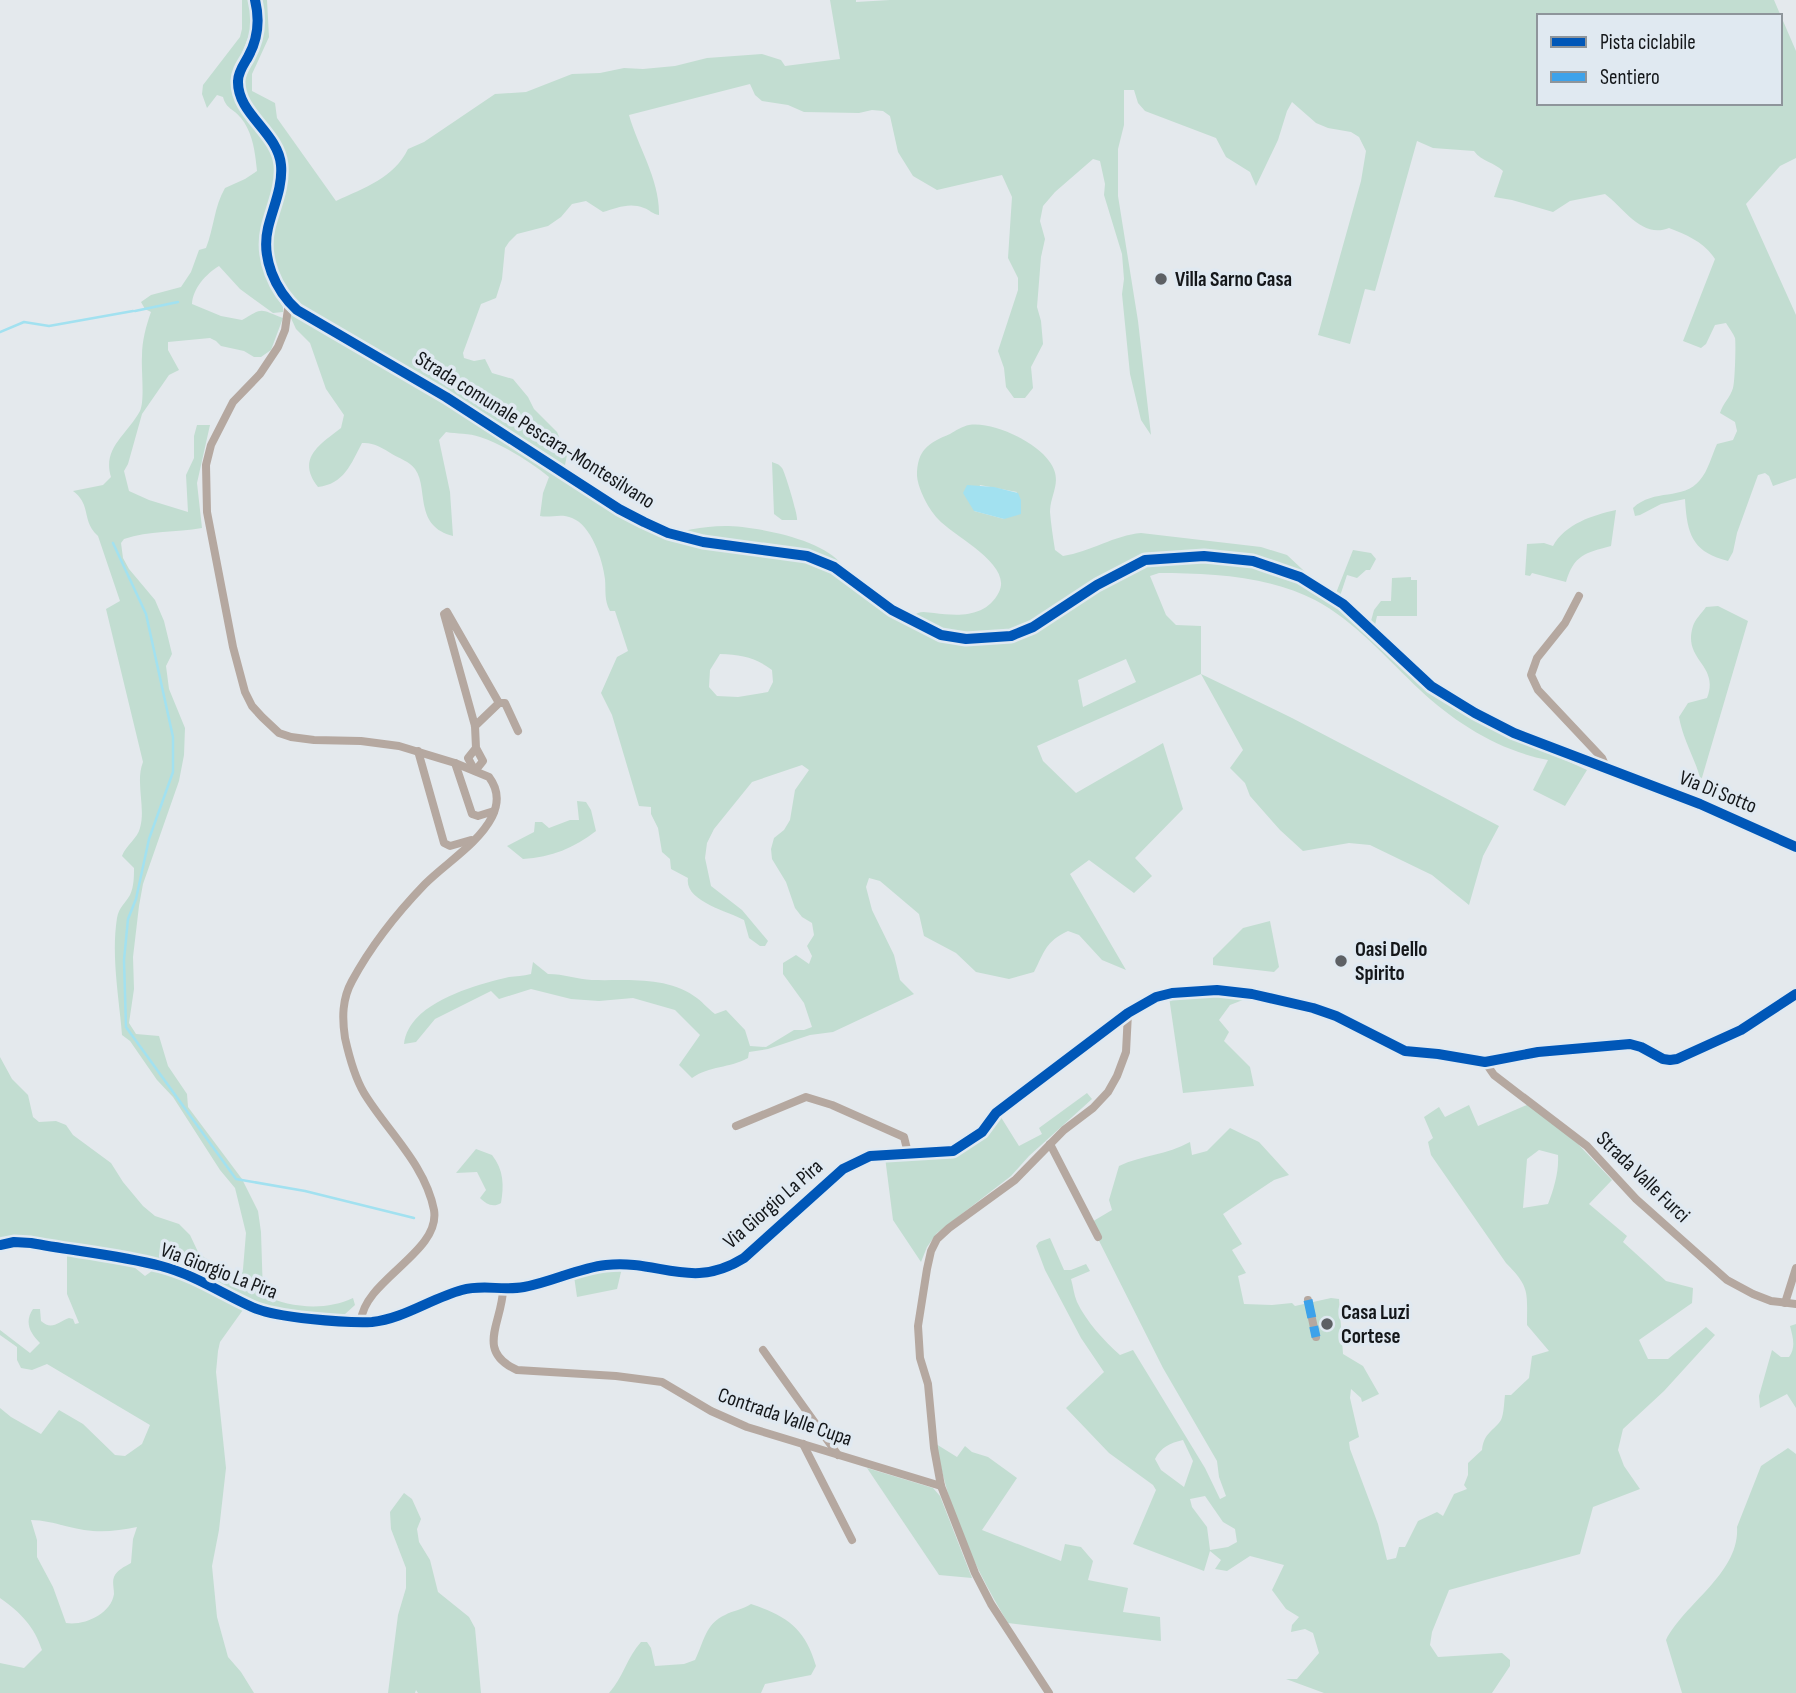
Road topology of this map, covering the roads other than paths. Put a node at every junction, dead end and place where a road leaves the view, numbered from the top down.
1 (255, 0) edge
2 (289, 302) junction
3 (1579, 596) dead end
4 (499, 703) junction
5 (475, 726) junction
6 (518, 731) dead end
7 (418, 751) junction
8 (455, 763) junction
9 (1607, 769) junction
10 (475, 771) junction
11 (1625, 775) joint
12 (494, 811) junction
13 (474, 839) junction
14 (1796, 847) edge
15 (1796, 994) edge
16 (1128, 1013) junction
17 (1485, 1062) junction
18 (736, 1126) dead end
19 (1050, 1144) junction
20 (908, 1153) junction
21 (1098, 1237) dead end
22 (0, 1245) edge
23 (1796, 1268) edge
24 (503, 1290) junction
25 (1308, 1300) dead end
26 (1785, 1303) junction
27 (1796, 1304) edge
28 (362, 1321) junction
29 (1316, 1337) dead end
30 (763, 1350) dead end
31 (803, 1444) junction
32 (838, 1455) junction
33 (938, 1472) junction
34 (929, 1482) junction
35 (942, 1486) junction
36 (852, 1541) dead end
37 (1049, 1693) edge

1 - 2 street, Strada comunale Pescara-Montesilvano
2 - 7 street
2 - 9 street, Strada comunale Pescara-Montesilvano
3 - 9 street
4 - 5 street
4 - 5 street
4 - 6 street
5 - 10 street
7 - 8 street
7 - 13 street
8 - 10 street
8 - 12 street
9 - 11 street, Strada comunale Pescara-Montesilvano
10 - 12 street
11 - 14 street, Via Di Sotto
12 - 13 street
13 - 28 street
15 - 17 street
16 - 17 street, Via Giorgio La Pira
16 - 19 street
16 - 20 street, Via Giorgio La Pira
17 - 26 street, Strada Valle Furci
18 - 20 street
19 - 21 street
19 - 33 street
20 - 24 street, Via Giorgio La Pira
22 - 28 street, Via Giorgio La Pira
23 - 26 street
24 - 28 street, Via Giorgio La Pira
24 - 31 street, Contrada Valle Cupa
25 - 29 street
26 - 27 street, Strada Valle Furci
30 - 32 street
31 - 32 street, Contrada Valle Cupa
31 - 36 street
32 - 34 street, Contrada Valle Cupa
33 - 34 street
33 - 35 street
34 - 35 street, Contrada Valle Cupa
35 - 37 street

